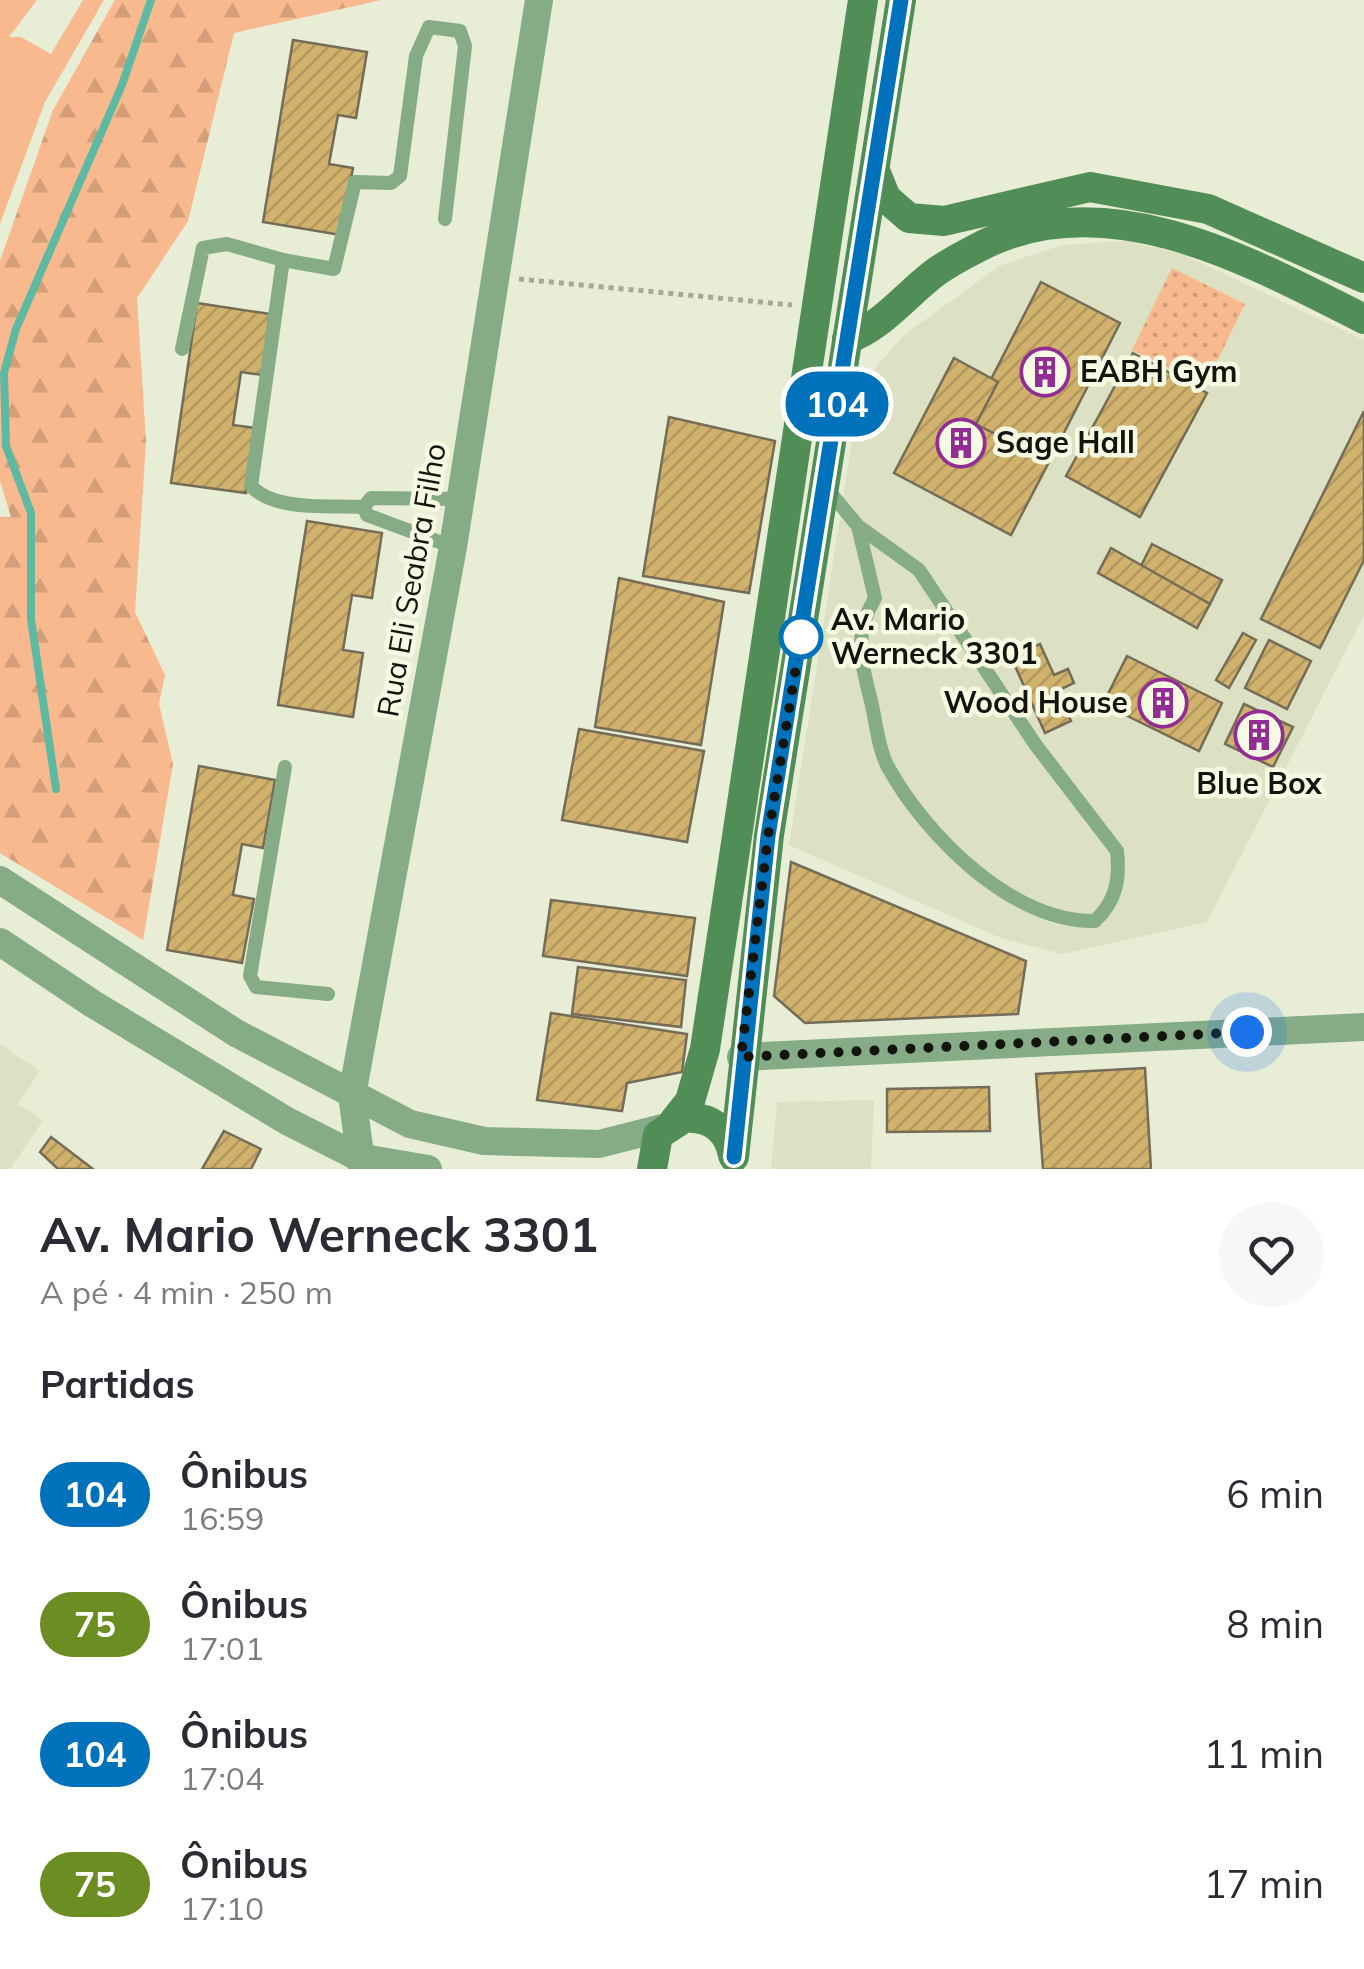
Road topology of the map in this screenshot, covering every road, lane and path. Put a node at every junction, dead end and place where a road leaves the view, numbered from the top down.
1 (539, 0) edge
2 (863, 0) edge
3 (901, 0) edge
4 (875, 171) junction
5 (444, 219) dead end
6 (283, 260) junction
7 (495, 276) junction
8 (1364, 278) edge
9 (815, 307) junction
10 (1364, 319) edge
11 (847, 339) junction
12 (182, 349) dead end
13 (825, 486) junction
14 (460, 499) junction
15 (364, 507) junction
16 (858, 526) junction
17 (453, 547) junction
18 (285, 767) dead end
19 (0, 880) edge
20 (0, 942) edge
21 (328, 994) dead end
22 (1364, 1027) edge
23 (741, 1057) junction
24 (352, 1096) junction
25 (670, 1124) junction
26 (360, 1163) edge
27 (733, 1163) edge
28 (428, 1169) edge
29 (652, 1169) edge

1 - 7 street, Rua Eli Seabra Filho
2 - 9 main road
3 - 4 main road
4 - 8 main road
4 - 11 main road
5 - 6 lane
6 - 12 lane
6 - 15 lane
7 - 9 path
7 - 14 street, Rua Eli Seabra Filho
9 - 11 main road
9 - 25 main road
10 - 11 main road
11 - 13 main road
13 - 16 lane
13 - 23 main road
14 - 15 lane
14 - 17 street, Rua Eli Seabra Filho
15 - 17 lane
16 - 16 lane
17 - 24 street, Rua Eli Seabra Filho
18 - 21 lane
19 - 24 street
20 - 26 street
22 - 23 street
23 - 27 main road
24 - 25 street
24 - 26 street, Rua Eli Seabra Filho
25 - 27 main road
25 - 29 main road
26 - 28 street

